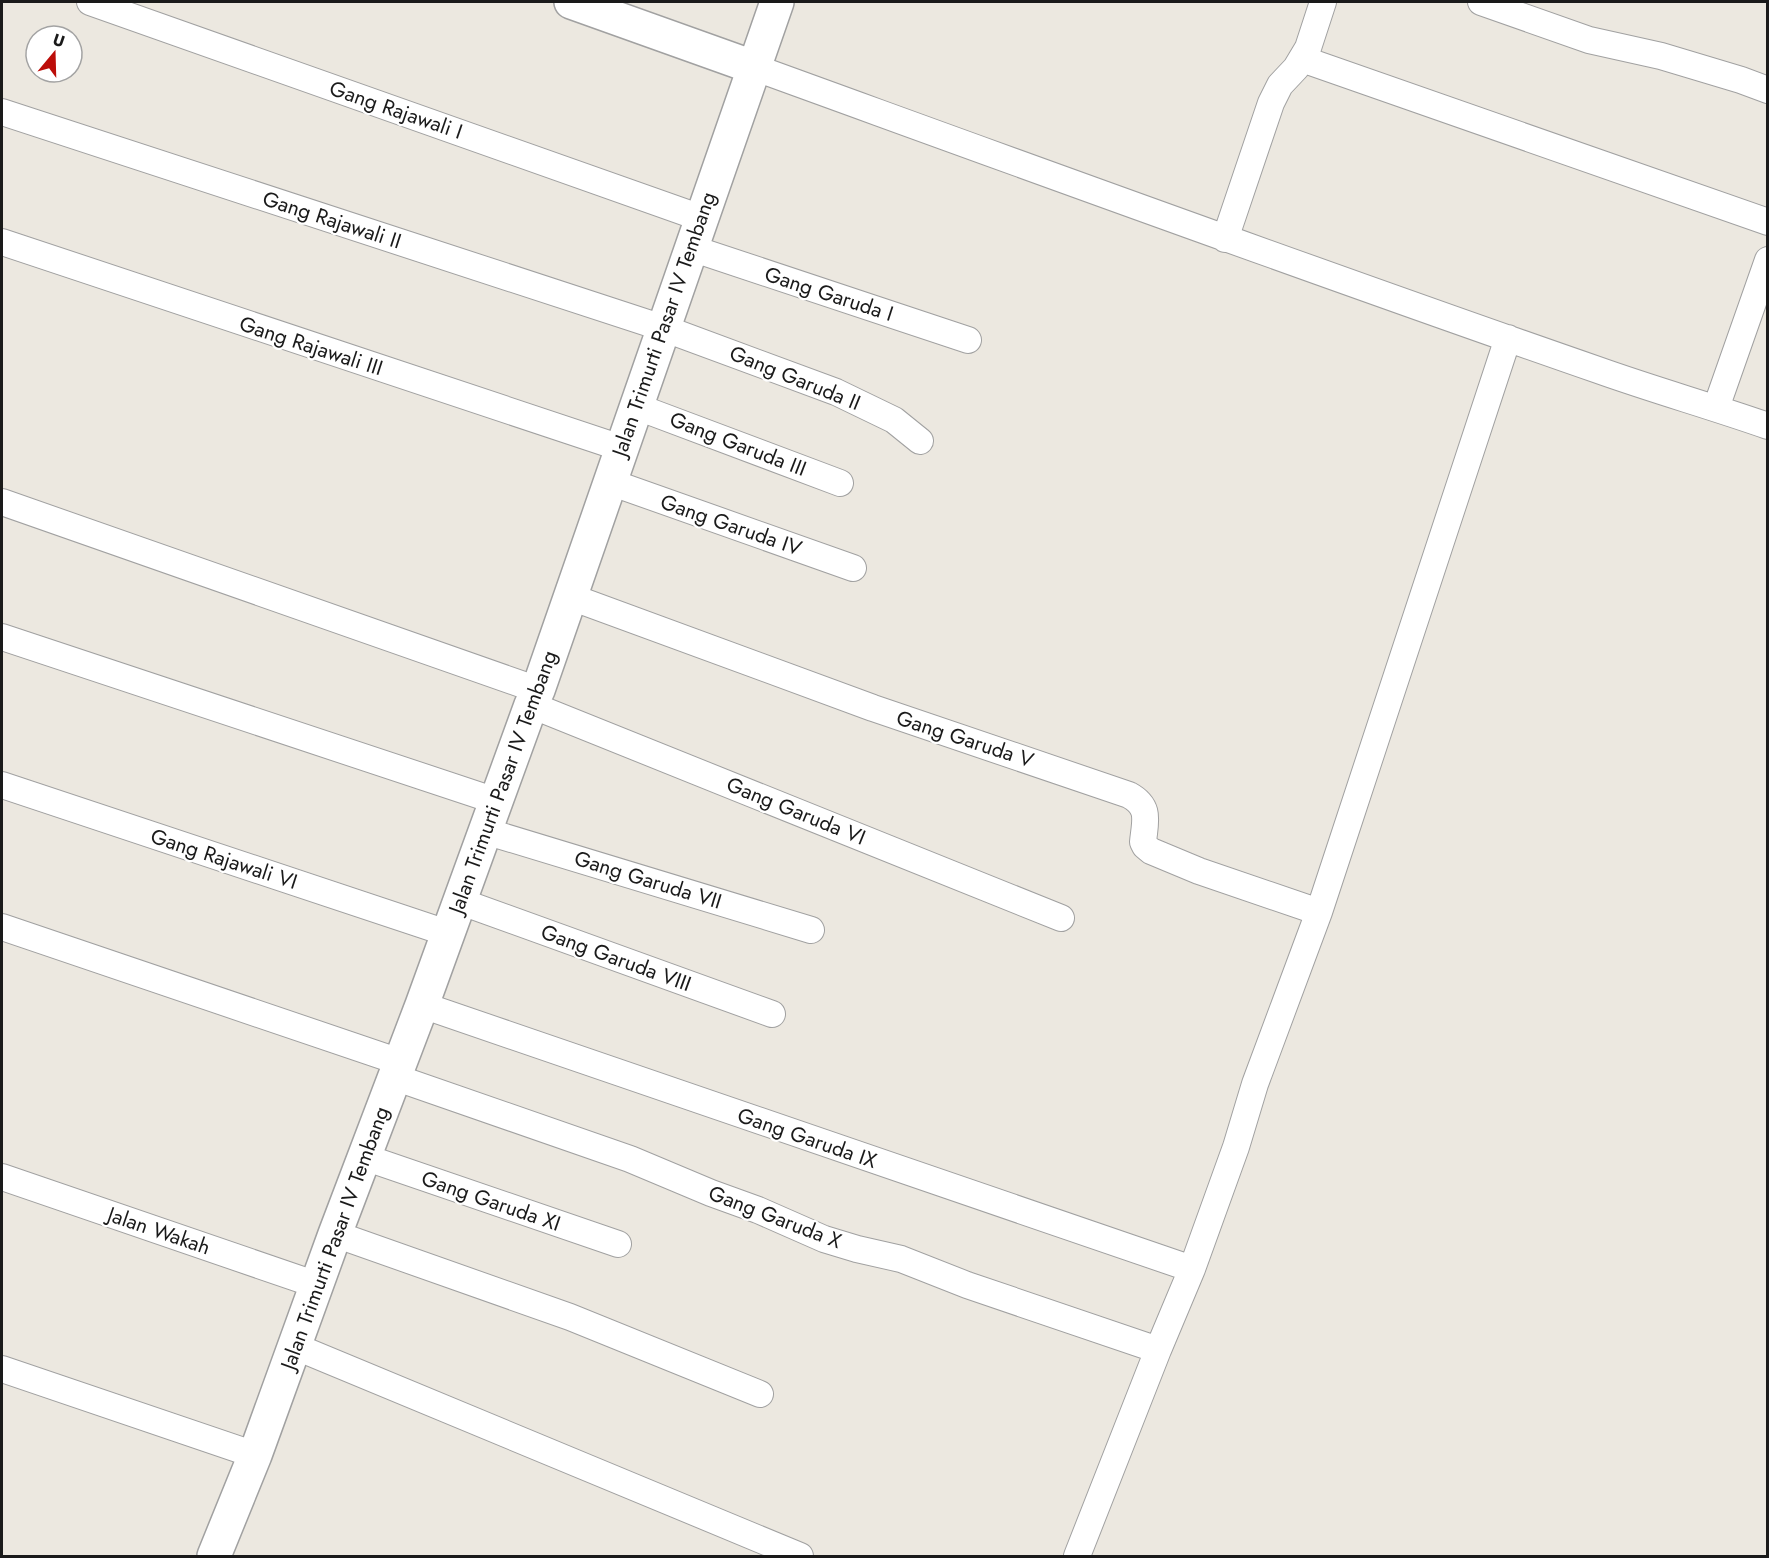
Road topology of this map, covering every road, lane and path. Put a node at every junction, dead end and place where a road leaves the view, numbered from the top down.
1 (90, 2) edge
2 (571, 2) edge
3 (777, 2) edge
4 (1323, 2) edge
5 (1481, 2) edge
6 (1302, 59) junction
7 (753, 67) junction
8 (1767, 90) edge
9 (2, 112) edge
10 (701, 218) junction
11 (1767, 222) edge
12 (1225, 239) junction
13 (2, 242) edge
14 (691, 248) junction
15 (1767, 260) edge
16 (663, 328) junction
17 (1508, 338) junction
18 (968, 340) dead end
19 (635, 406) junction
20 (1716, 408) junction
21 (1767, 426) edge
22 (920, 441) dead end
23 (621, 448) junction
24 (610, 482) junction
25 (840, 483) dead end
26 (2, 502) edge
27 (853, 568) dead end
28 (571, 597) junction
29 (2, 638) edge
30 (535, 697) junction
31 (2, 785) edge
32 (490, 816) junction
33 (459, 901) junction
34 (1319, 912) junction
35 (1061, 918) dead end
36 (2, 927) edge
37 (811, 930) dead end
38 (447, 933) junction
39 (422, 1005) junction
40 (772, 1014) dead end
41 (397, 1070) junction
42 (364, 1158) junction
43 (2, 1177) edge
44 (335, 1234) junction
45 (618, 1245) dead end
46 (1192, 1269) junction
47 (316, 1285) junction
48 (294, 1346) junction
49 (1158, 1350) junction
50 (2, 1369) edge
51 (760, 1394) dead end
52 (255, 1455) junction
53 (214, 1557) edge
54 (800, 1557) edge
55 (1077, 1557) edge

1 - 10 street, Gang Rajawali I
2 - 7 street
3 - 7 street, Jalan Trimurti Pasar IV Tembang
4 - 6 street
5 - 8 street
6 - 11 street
6 - 12 street
7 - 10 street, Jalan Trimurti Pasar IV Tembang
7 - 12 street
9 - 16 street, Gang Rajawali II
10 - 14 street, Jalan Trimurti Pasar IV Tembang
12 - 17 street
13 - 23 street, Gang Rajawali III
14 - 16 street, Jalan Trimurti Pasar IV Tembang
14 - 18 street, Gang Garuda I
15 - 20 street
16 - 19 street, Jalan Trimurti Pasar IV Tembang
16 - 22 street, Gang Garuda II
17 - 20 street
17 - 34 street
19 - 23 street, Jalan Trimurti Pasar IV Tembang
19 - 25 street, Gang Garuda III
20 - 21 street
23 - 24 street, Jalan Trimurti Pasar IV Tembang
24 - 27 street, Gang Garuda IV
24 - 28 street, Jalan Trimurti Pasar IV Tembang
26 - 30 street, Gang Garuda VI
28 - 30 street, Jalan Trimurti Pasar IV Tembang
28 - 34 street, Gang Garuda V
29 - 32 street, Gang Garuda VII
30 - 32 street, Jalan Trimurti Pasar IV Tembang
30 - 35 street, Gang Garuda VI
31 - 38 street, Gang Rajawali VI
32 - 33 street, Jalan Trimurti Pasar IV Tembang
32 - 37 street, Gang Garuda VII
33 - 38 street, Jalan Trimurti Pasar IV Tembang
33 - 40 street, Gang Garuda VIII
34 - 46 street
36 - 41 street, Gang Garuda X
38 - 39 street, Jalan Trimurti Pasar IV Tembang
39 - 41 street, Jalan Trimurti Pasar IV Tembang
39 - 46 street, Gang Garuda IX
41 - 42 street, Jalan Trimurti Pasar IV Tembang
41 - 49 street, Gang Garuda X
42 - 44 street, Jalan Trimurti Pasar IV Tembang
42 - 45 street, Gang Garuda XI
43 - 47 street, Jalan Wakah
44 - 47 street, Jalan Trimurti Pasar IV Tembang
44 - 51 street
46 - 49 street
47 - 48 street, Jalan Trimurti Pasar IV Tembang
48 - 52 street, Jalan Trimurti Pasar IV Tembang
48 - 54 street
49 - 55 street
50 - 52 street
52 - 53 street, Jalan Trimurti Pasar IV Tembang

